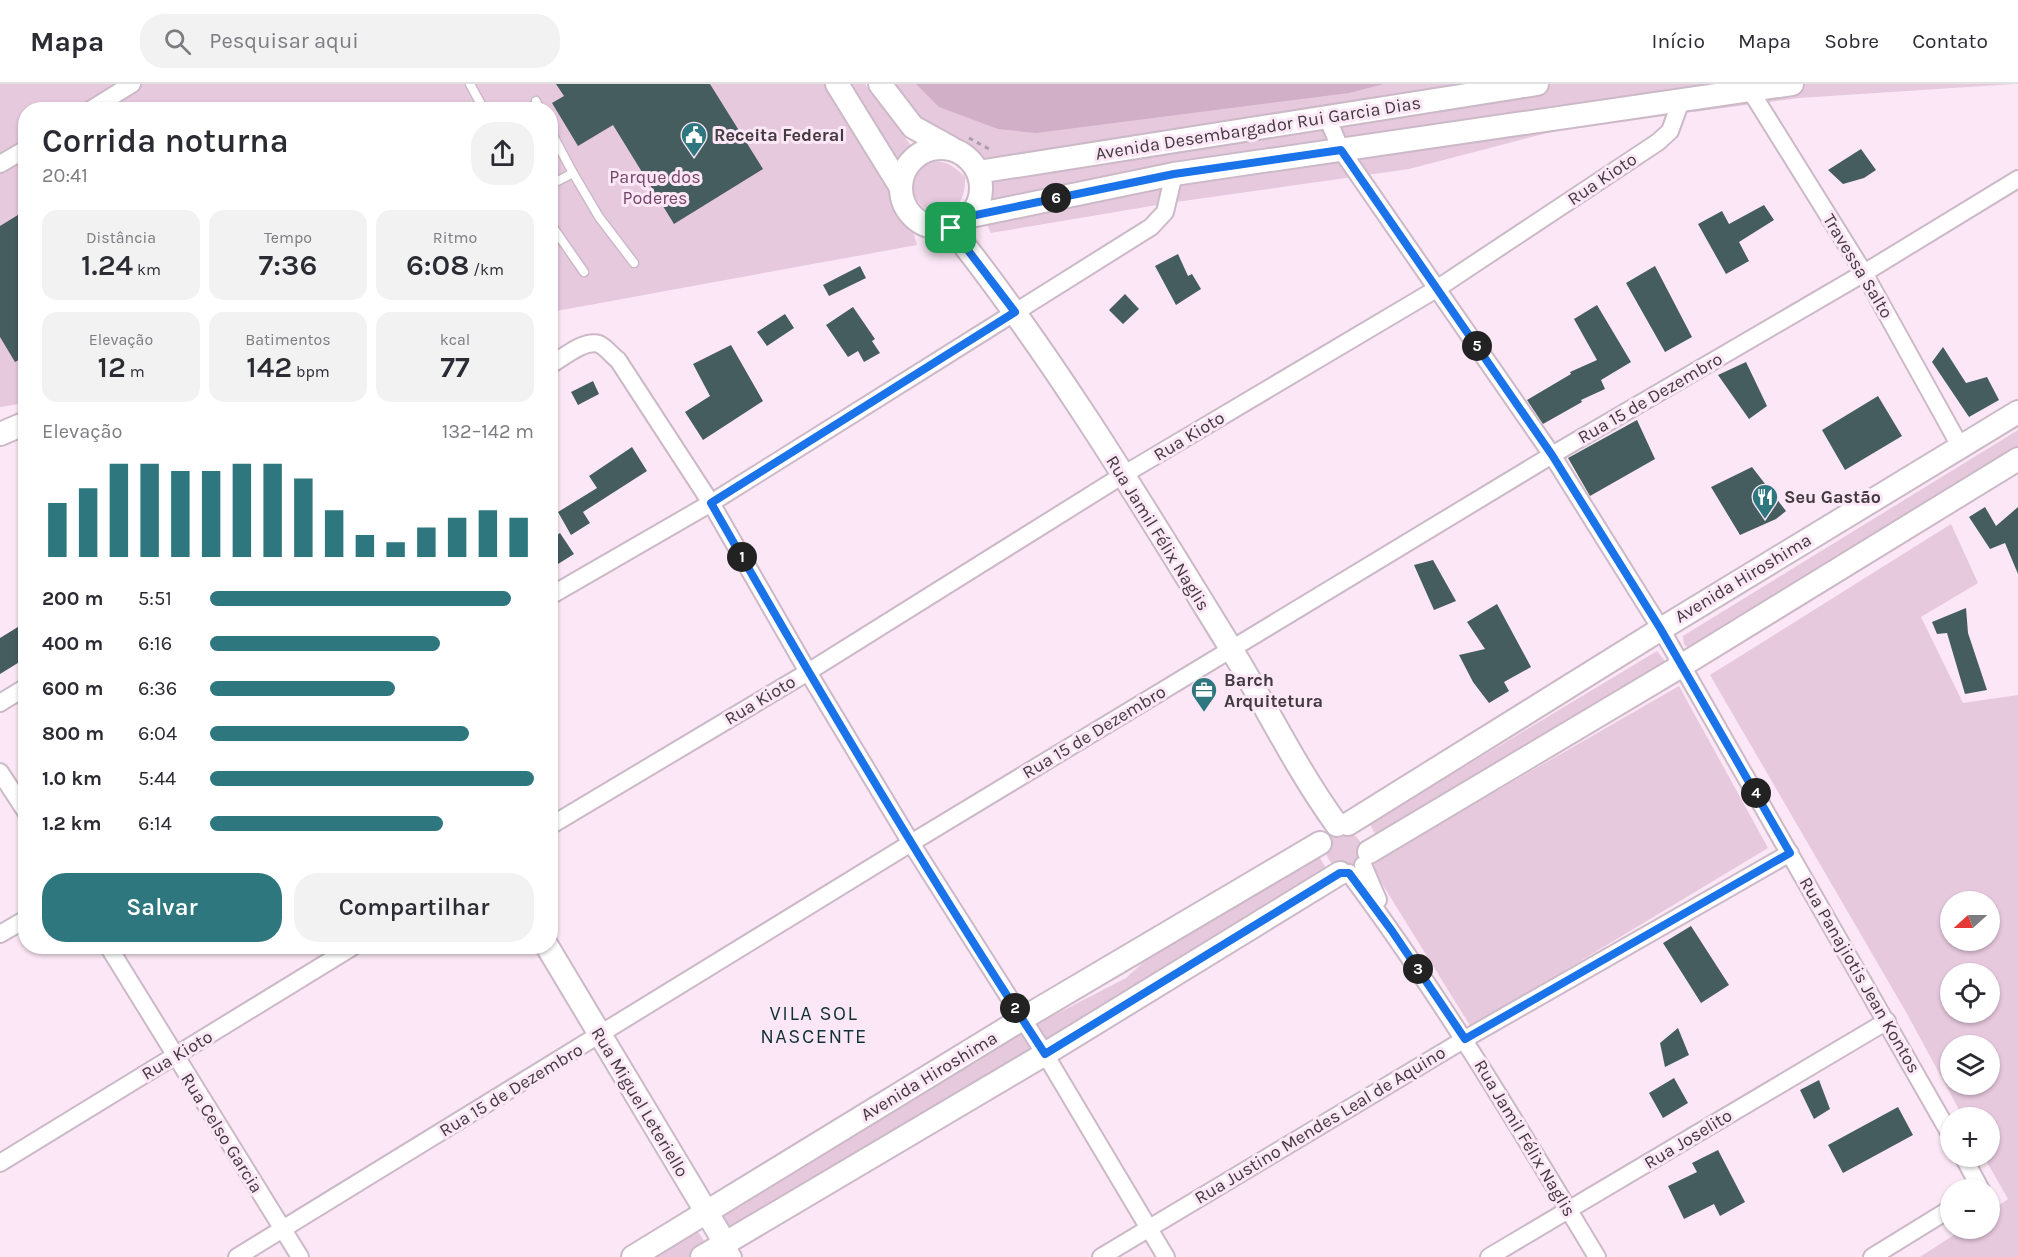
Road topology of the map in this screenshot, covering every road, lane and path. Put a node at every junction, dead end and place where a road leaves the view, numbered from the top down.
1 (132, 84) edge
2 (470, 84) edge
3 (837, 84) edge
4 (880, 84) edge
5 (1537, 84) edge
6 (1792, 84) edge
7 (1750, 90) junction
8 (1682, 98) junction
9 (103, 102) edge
10 (480, 102) edge
11 (1327, 117) junction
12 (558, 145) edge
13 (952, 149) junction
14 (1341, 150) junction
15 (18, 154) edge
16 (0, 164) edge
17 (978, 172) junction
18 (573, 173) junction
19 (1174, 174) junction
20 (2018, 178) edge
21 (558, 181) edge
22 (900, 186) junction
23 (964, 221) junction
24 (558, 235) edge
25 (634, 263) dead end
26 (584, 272) dead end
27 (1864, 273) junction
28 (1438, 288) junction
29 (1009, 304) junction
30 (558, 360) edge
31 (2018, 412) edge
32 (18, 426) edge
33 (0, 434) edge
34 (1960, 446) junction
35 (1552, 455) junction
36 (2018, 459) edge
37 (1123, 476) junction
38 (711, 503) junction
39 (558, 591) edge
40 (1660, 628) junction
41 (1231, 649) junction
42 (1681, 666) junction
43 (808, 672) junction
44 (18, 692) edge
45 (0, 703) edge
46 (0, 772) edge
47 (18, 800) edge
48 (558, 821) edge
49 (1332, 831) junction
50 (911, 843) junction
51 (1790, 853) junction
52 (1355, 866) junction
53 (18, 924) edge
54 (0, 934) edge
55 (113, 954) edge
56 (341, 954) edge
57 (552, 954) edge
58 (1022, 1019) junction
59 (1887, 1021) junction
60 (601, 1035) junction
61 (1465, 1039) junction
62 (1045, 1054) junction
63 (174, 1057) junction
64 (1940, 1116) edge
65 (0, 1163) edge
66 (1568, 1209) junction
67 (706, 1211) junction
68 (1940, 1215) edge
69 (1149, 1228) junction
70 (282, 1230) junction
71 (729, 1250) edge
72 (237, 1257) edge
73 (300, 1257) edge
74 (633, 1257) edge
75 (702, 1257) edge
76 (1101, 1257) edge
77 (1166, 1257) edge
78 (1489, 1257) edge
79 (1597, 1257) edge
80 (1872, 1257) edge

1 - 9 street
2 - 10 lane
3 - 22 main road
4 - 13 main road
5 - 11 main road, Avenida Desembargador Rui Garcia Dias
6 - 7 main road, Avenida Desembargador Rui Garcia Dias
7 - 8 main road, Avenida Desembargador Rui Garcia Dias
7 - 27 street, Travessa Salto
8 - 14 main road, Avenida Desembargador Rui Garcia Dias
8 - 28 street, Rua Kioto
11 - 14 street, Rua Panajiotis Jean Kontos
11 - 17 main road, Avenida Desembargador Rui Garcia Dias
12 - 18 lane
13 - 17 main road
13 - 22 main road
14 - 19 main road, Avenida Desembargador Rui Garcia Dias
14 - 28 street, Rua Panajiotis Jean Kontos
15 - 16 street
17 - 23 main road
18 - 21 lane
18 - 25 lane
19 - 23 main road, Avenida Desembargador Rui Garcia Dias
19 - 29 street
20 - 27 street, Rua 15 de Dezembro
22 - 23 main road
23 - 29 main road, Rua Jamil Félix Naglis
24 - 26 lane
27 - 34 street, Travessa Salto
27 - 35 street, Rua 15 de Dezembro
28 - 35 street, Rua Panajiotis Jean Kontos
28 - 37 street, Rua Kioto
29 - 37 main road, Rua Jamil Félix Naglis
29 - 38 street
30 - 38 street
31 - 34 main road, Avenida Hiroshima
32 - 33 main road
34 - 40 main road, Avenida Hiroshima
35 - 40 street, Rua Panajiotis Jean Kontos
35 - 41 street, Rua 15 de Dezembro
36 - 42 main road
37 - 41 main road, Rua Jamil Félix Naglis
37 - 43 street, Rua Kioto
38 - 39 street
38 - 43 street
40 - 42 street, Rua Panajiotis Jean Kontos
40 - 49 main road, Avenida Hiroshima
41 - 49 main road, Rua Jamil Félix Naglis
41 - 50 street, Rua 15 de Dezembro
42 - 51 street, Rua Panajiotis Jean Kontos
42 - 52 main road
43 - 48 street, Rua Kioto
43 - 50 street
44 - 45 street
46 - 47 street
49 - 52 main road
49 - 52 main road
49 - 58 main road, Avenida Hiroshima
50 - 58 street
50 - 60 street, Rua 15 de Dezembro
51 - 59 street, Rua Panajiotis Jean Kontos
51 - 61 street, Rua Justino Mendes Leal de Aquino
52 - 61 street, Rua Jamil Félix Naglis
52 - 62 main road
53 - 54 street
55 - 63 street, Rua Celso Garcia
56 - 63 street, Rua Kioto
57 - 60 main road, Rua Miguel Leteriello
58 - 62 street
58 - 67 main road, Avenida Hiroshima
59 - 64 street, Rua Panajiotis Jean Kontos
59 - 66 street, Rua Joselito
60 - 67 main road, Rua Miguel Leteriello
60 - 70 street, Rua 15 de Dezembro
61 - 66 street, Rua Jamil Félix Naglis
61 - 69 street, Rua Justino Mendes Leal de Aquino
62 - 69 street
62 - 71 main road
63 - 65 street, Rua Kioto
63 - 70 street, Rua Celso Garcia
66 - 78 street, Rua Joselito
66 - 79 street, Rua Jamil Félix Naglis
67 - 71 main road, Rua Miguel Leteriello
67 - 74 main road, Avenida Hiroshima
68 - 80 street
69 - 76 street, Rua Justino Mendes Leal de Aquino
69 - 77 street
70 - 72 street, Rua 15 de Dezembro
70 - 73 street, Rua Celso Garcia
71 - 75 main road

